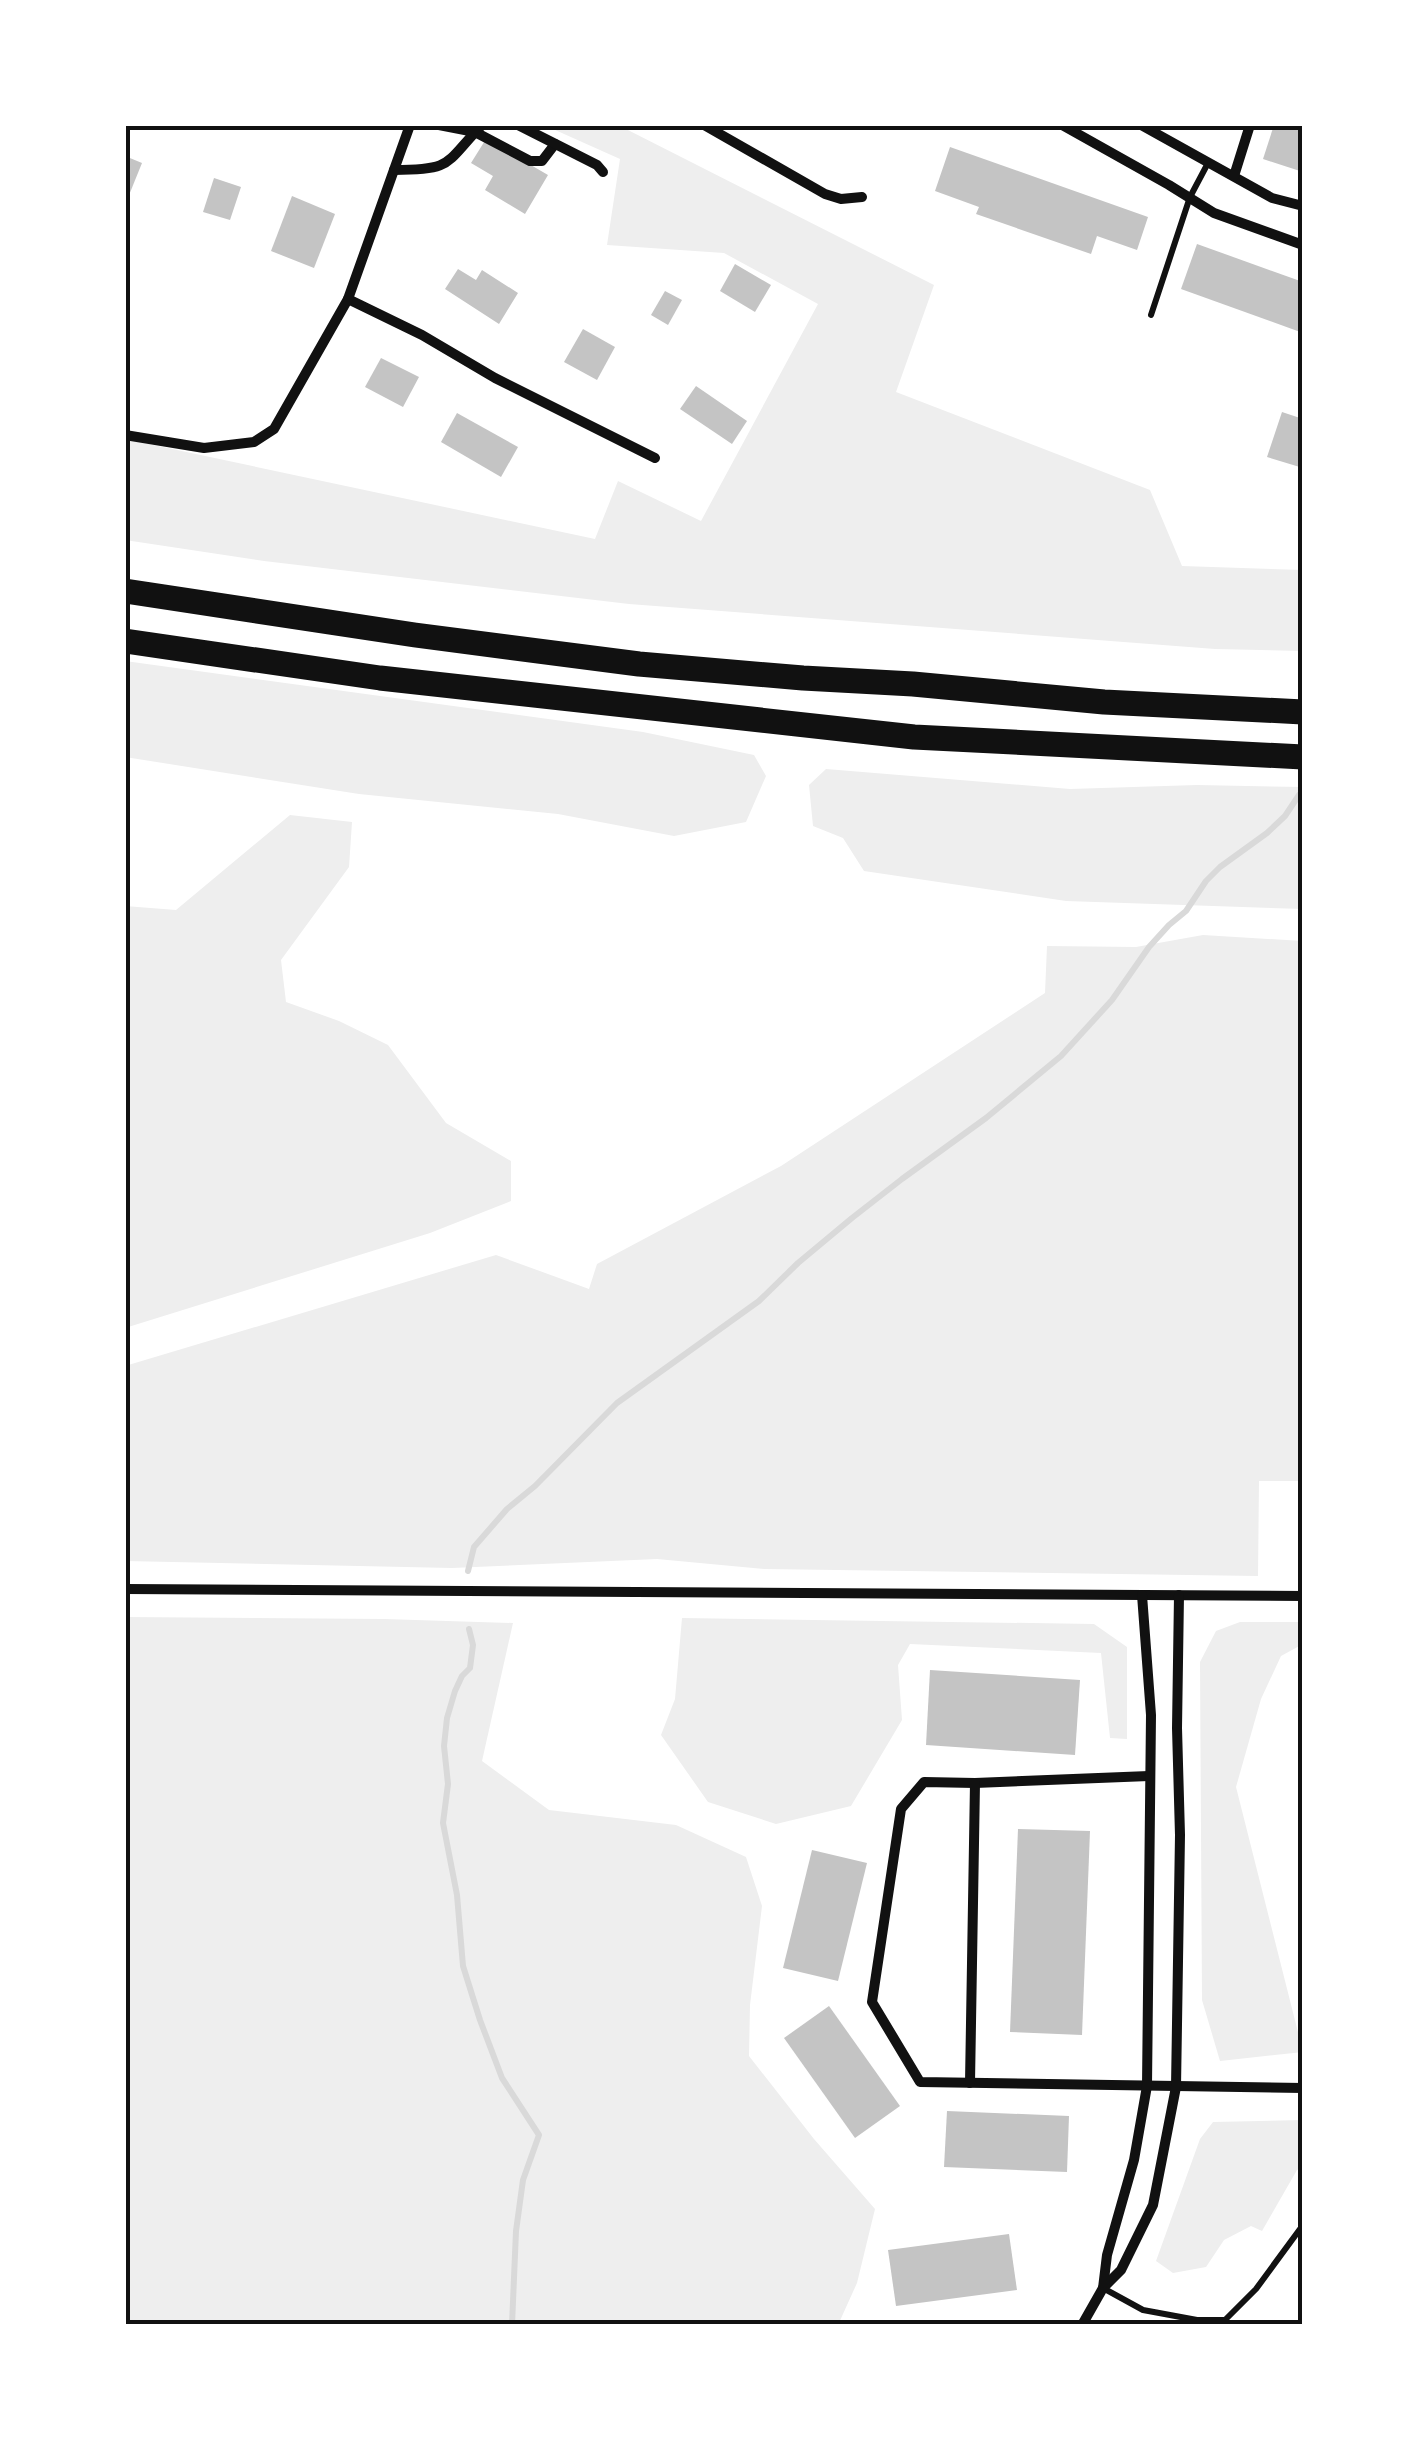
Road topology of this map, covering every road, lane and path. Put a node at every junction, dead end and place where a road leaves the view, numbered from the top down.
1 (410, 125) edge
2 (438, 125) edge
3 (518, 125) edge
4 (704, 125) edge
5 (1062, 125) edge
6 (1141, 125) edge
7 (1250, 125) edge
8 (479, 128) edge
9 (555, 144) junction
10 (1209, 162) junction
11 (394, 170) junction
12 (604, 172) dead end
13 (1234, 176) junction
14 (862, 197) dead end
15 (1190, 198) junction
16 (1303, 206) edge
17 (1303, 245) edge
18 (348, 299) junction
19 (1151, 315) dead end
20 (125, 435) edge
21 (655, 458) dead end
22 (125, 591) edge
23 (125, 641) edge
24 (1303, 712) edge
25 (1303, 757) edge
26 (125, 1589) edge
27 (1142, 1595) junction
28 (1180, 1595) junction
29 (1303, 1596) edge
30 (1150, 1776) junction
31 (975, 1783) junction
32 (970, 2083) junction
33 (1147, 2086) junction
34 (1176, 2087) junction
35 (1303, 2088) edge
36 (1303, 2225) edge
37 (1103, 2288) junction
38 (1153, 2312) junction
39 (1082, 2325) edge
40 (1148, 2325) edge

1 - 11 street
2 - 8 street
3 - 9 street
4 - 14 street
5 - 15 street
6 - 10 street
7 - 13 street
8 - 9 street
8 - 11 street
9 - 12 street
10 - 13 street
10 - 15 lane
11 - 18 street
13 - 16 street
15 - 17 street
15 - 19 lane
18 - 20 street
18 - 21 street
22 - 24 highway
23 - 25 highway
26 - 27 street
27 - 28 street
27 - 30 street
28 - 29 street
28 - 34 street
30 - 31 street
30 - 33 street
31 - 32 street
31 - 32 street
32 - 33 street
33 - 34 street
33 - 37 street
34 - 35 street
34 - 37 street
36 - 38 lane
37 - 38 lane
37 - 39 street
38 - 40 lane

